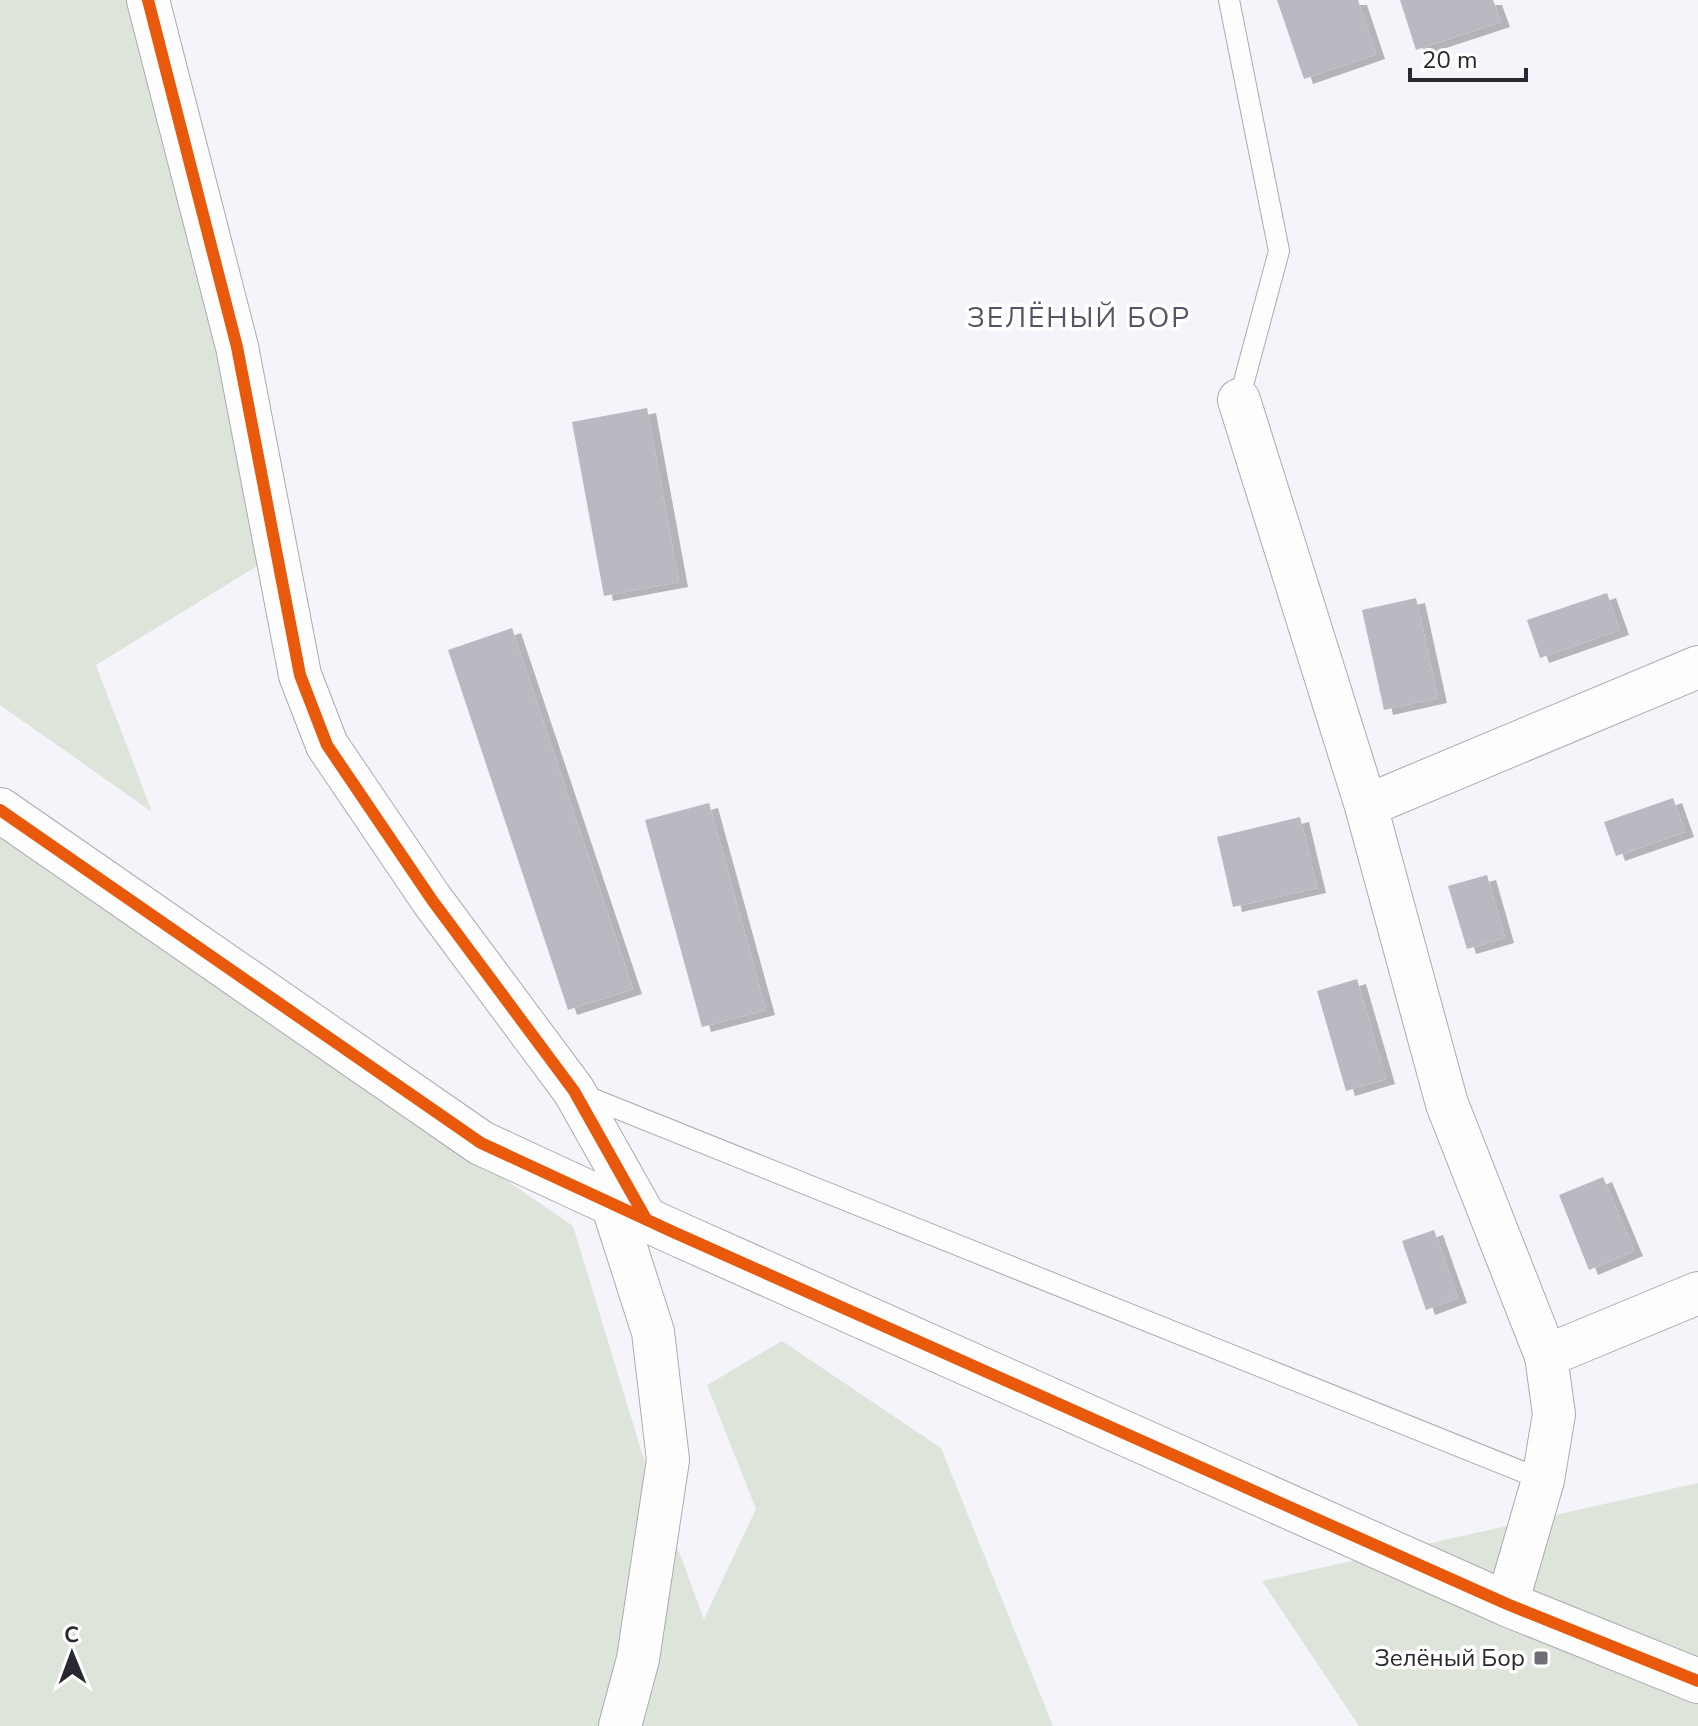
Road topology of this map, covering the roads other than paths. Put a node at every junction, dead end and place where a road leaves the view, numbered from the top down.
1 (148, 0) edge
2 (1229, 0) edge
3 (1239, 400) joint
4 (1698, 667) edge
5 (1366, 806) junction
6 (0, 810) edge
7 (574, 1091) junction
8 (629, 1212) junction
9 (1698, 1293) edge
10 (1546, 1356) junction
11 (1543, 1480) junction
12 (1507, 1604) junction
13 (1698, 1681) edge
14 (620, 1726) edge

1 - 7 street
2 - 3 lane
3 - 5 street
4 - 5 street
5 - 10 street
6 - 8 street
7 - 8 street
7 - 11 lane
8 - 12 street
8 - 14 street
9 - 10 street
10 - 11 street
11 - 12 street
12 - 13 street

